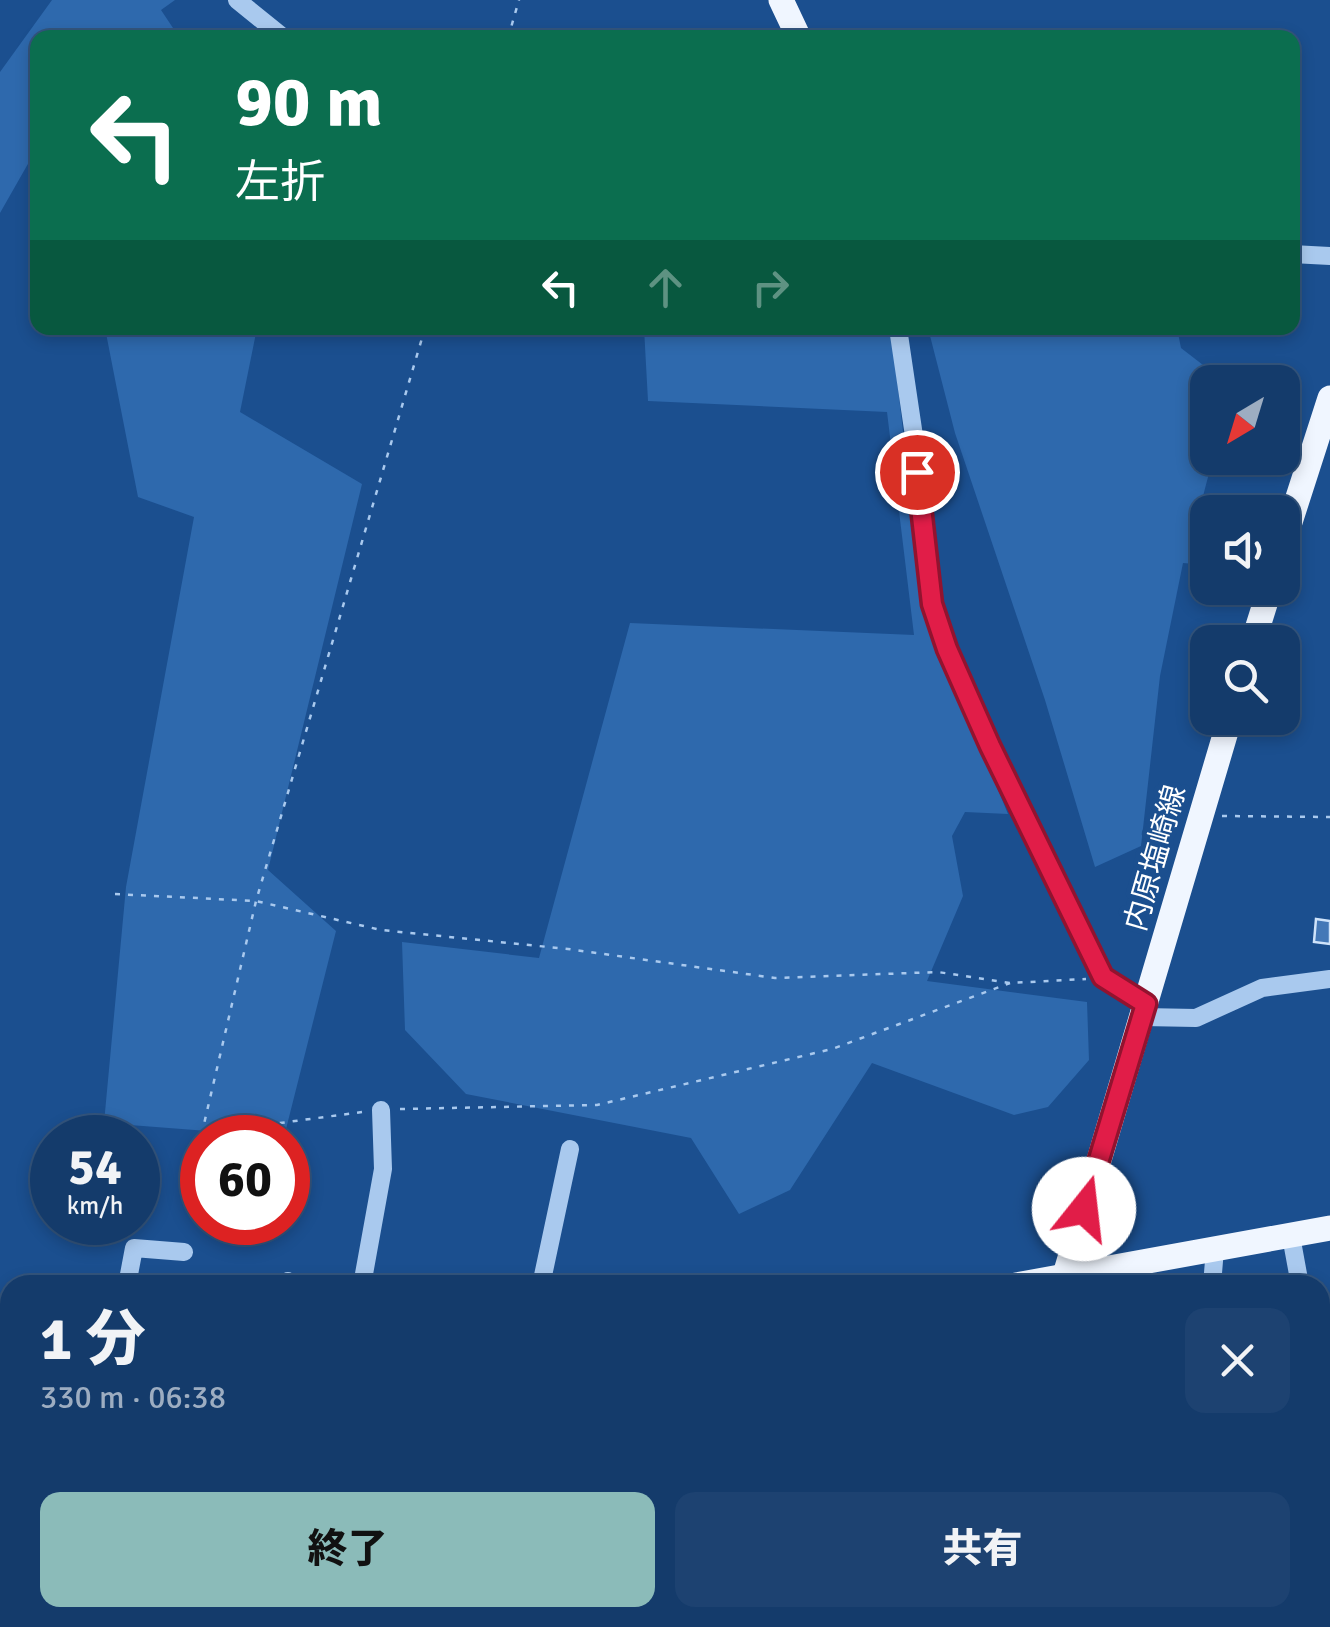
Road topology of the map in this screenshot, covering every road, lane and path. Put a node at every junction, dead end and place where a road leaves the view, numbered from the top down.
1 (237, 0) edge
2 (519, 0) edge
3 (781, 0) edge
4 (274, 30) edge
5 (510, 30) edge
6 (795, 30) edge
7 (1300, 254) edge
8 (1330, 256) edge
9 (423, 335) edge
10 (899, 335) edge
11 (1330, 398) edge
12 (1299, 495) edge
13 (1225, 735) edge
14 (1201, 816) junction
15 (1330, 817) edge
16 (115, 894) dead end
17 (256, 901) junction
18 (1103, 977) junction
19 (1330, 980) edge
20 (1010, 982) junction
21 (1144, 1011) junction
22 (381, 1110) junction
23 (570, 1148) dead end
24 (1330, 1228) edge
25 (1291, 1236) junction
26 (1215, 1249) junction
27 (184, 1252) dead end
28 (129, 1275) edge
29 (364, 1275) edge
30 (543, 1275) edge
31 (1066, 1275) edge
32 (1092, 1275) edge
33 (1213, 1275) edge
34 (1298, 1275) edge

1 - 4 street
2 - 5 path
3 - 6 main road
7 - 8 street
9 - 17 path
10 - 18 street
11 - 12 main road
13 - 14 main road, 内原塩崎線
14 - 15 path
14 - 21 main road, 内原塩崎線
16 - 17 path
17 - 20 path
17 - 22 path
18 - 20 path
18 - 21 street
19 - 21 street
20 - 22 path
21 - 31 main road, 内原塩崎線
22 - 29 street
23 - 30 street
24 - 25 main road
25 - 26 main road
25 - 34 street
26 - 32 main road
26 - 33 street
27 - 28 street

